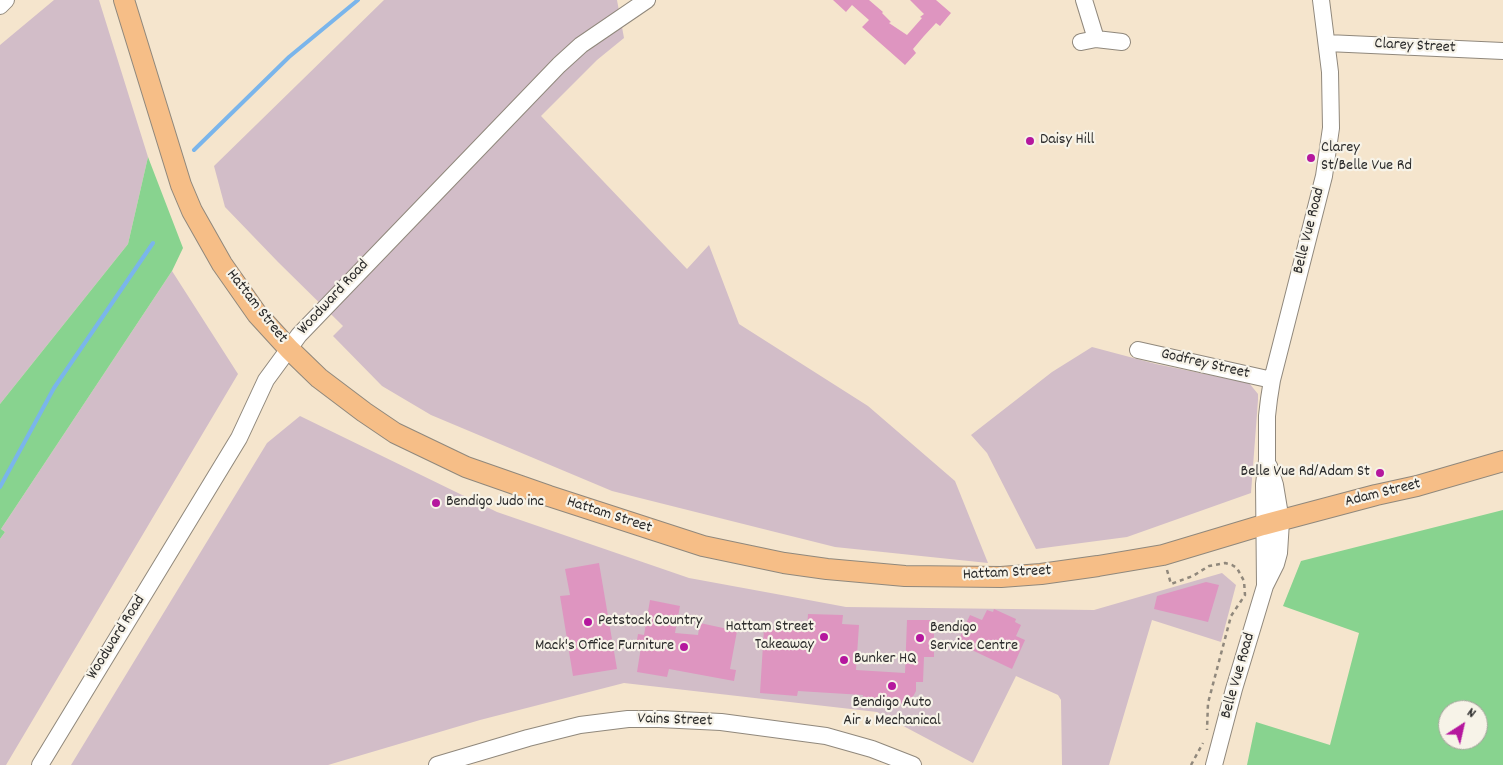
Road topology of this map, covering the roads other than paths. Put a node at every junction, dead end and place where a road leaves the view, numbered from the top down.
1 (6, 0) edge
2 (124, 0) edge
3 (647, 0) edge
4 (1084, 0) edge
5 (1321, 0) edge
6 (0, 6) edge
7 (1122, 42) dead end
8 (1327, 43) junction
9 (1503, 51) edge
10 (288, 349) junction
11 (1138, 350) dead end
12 (1272, 380) junction
13 (1503, 461) edge
14 (1272, 523) junction
15 (40, 765) edge
16 (436, 765) edge
17 (913, 765) edge
18 (1214, 765) edge

1 - 6 street
2 - 10 main road, Hattam Street
3 - 10 street, Woodward Road
4 - 7 street
5 - 8 street, Belle Vue Road
8 - 9 street, Clarey Street
8 - 12 street, Belle Vue Road
10 - 14 main road, Hattam Street
10 - 15 street, Woodward Road
11 - 12 street, Godfrey Street
12 - 14 street, Belle Vue Road
13 - 14 main road, Adam Street
14 - 18 street, Belle Vue Road
16 - 17 street, Vains Street

